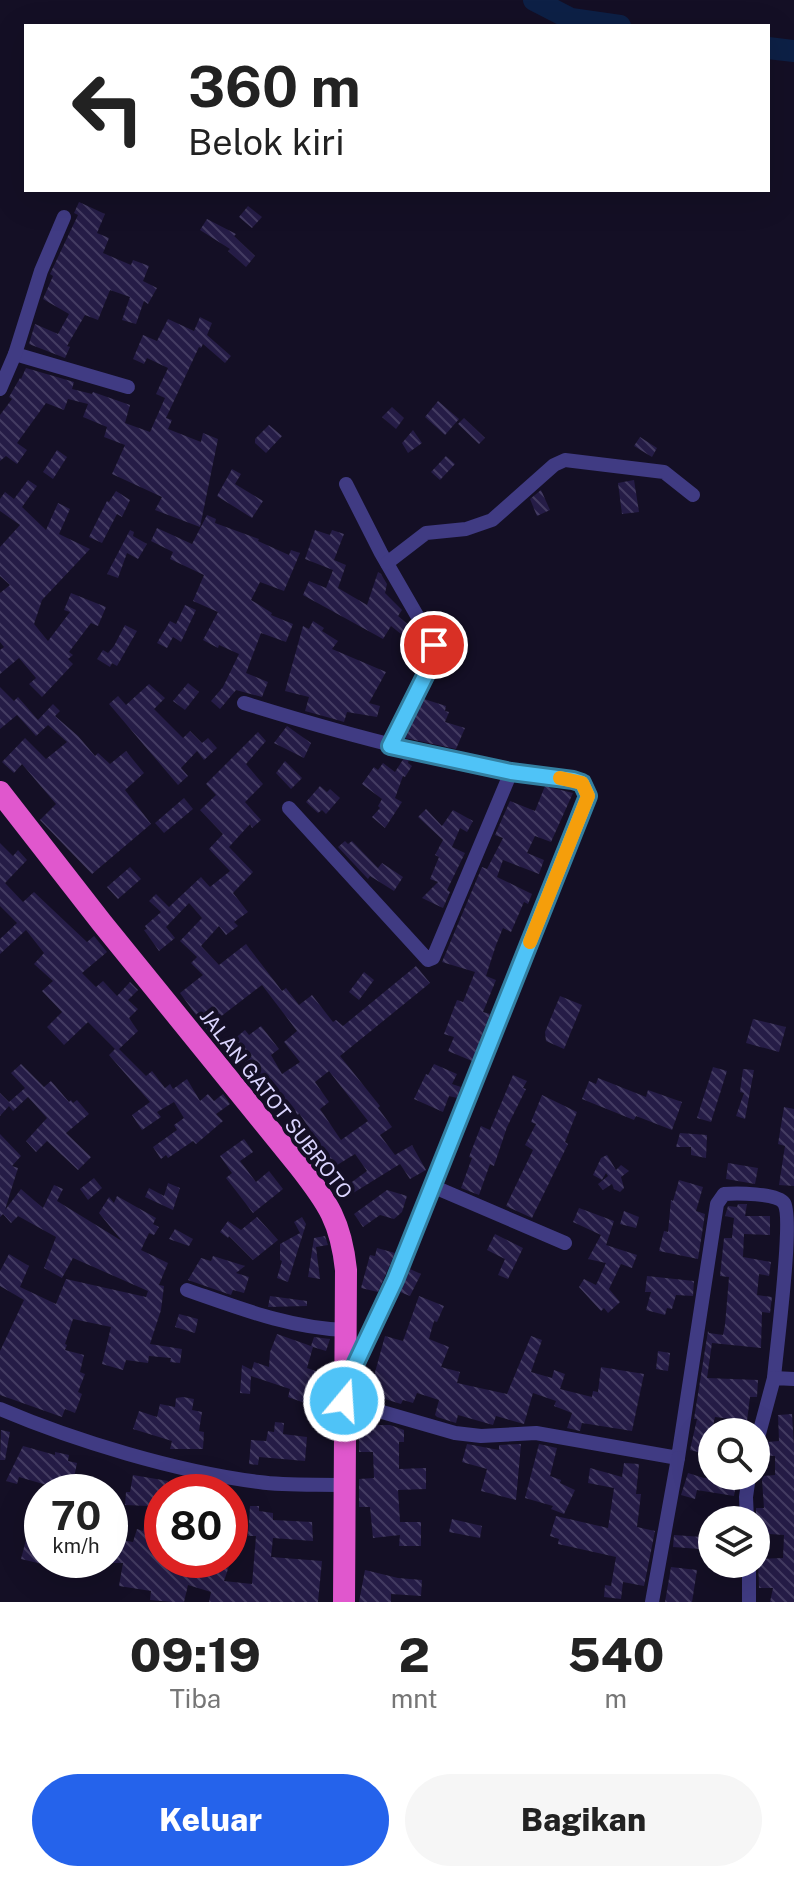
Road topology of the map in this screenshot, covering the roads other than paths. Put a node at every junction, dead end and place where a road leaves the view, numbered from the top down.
1 (64, 217) dead end
2 (15, 354) junction
3 (128, 387) dead end
4 (0, 389) edge
5 (346, 484) dead end
6 (693, 495) dead end
7 (387, 563) junction
8 (244, 703) dead end
9 (390, 746) junction
10 (511, 772) junction
11 (0, 792) edge
12 (289, 808) dead end
13 (432, 1186) junction
14 (565, 1243) dead end
15 (187, 1290) dead end
16 (345, 1330) junction
17 (774, 1378) junction
18 (794, 1379) edge
19 (345, 1394) junction
20 (0, 1409) edge
21 (763, 1418) edge
22 (678, 1458) junction
23 (345, 1485) junction
24 (749, 1578) edge
25 (344, 1602) edge
26 (652, 1602) edge
27 (749, 1602) edge

1 - 2 street
2 - 3 street
2 - 4 street
5 - 7 street
6 - 7 street
7 - 9 street
8 - 9 street
9 - 10 street
10 - 12 street
10 - 13 street
11 - 16 highway, JALAN GATOT SUBROTO
13 - 14 street
13 - 19 street
15 - 16 street
16 - 19 highway, JALAN GATOT SUBROTO
17 - 18 street
17 - 21 street
17 - 22 street
19 - 22 street
19 - 23 highway, JALAN GATOT SUBROTO
20 - 23 street
22 - 26 street
23 - 25 highway, JALAN GATOT SUBROTO
24 - 27 street

